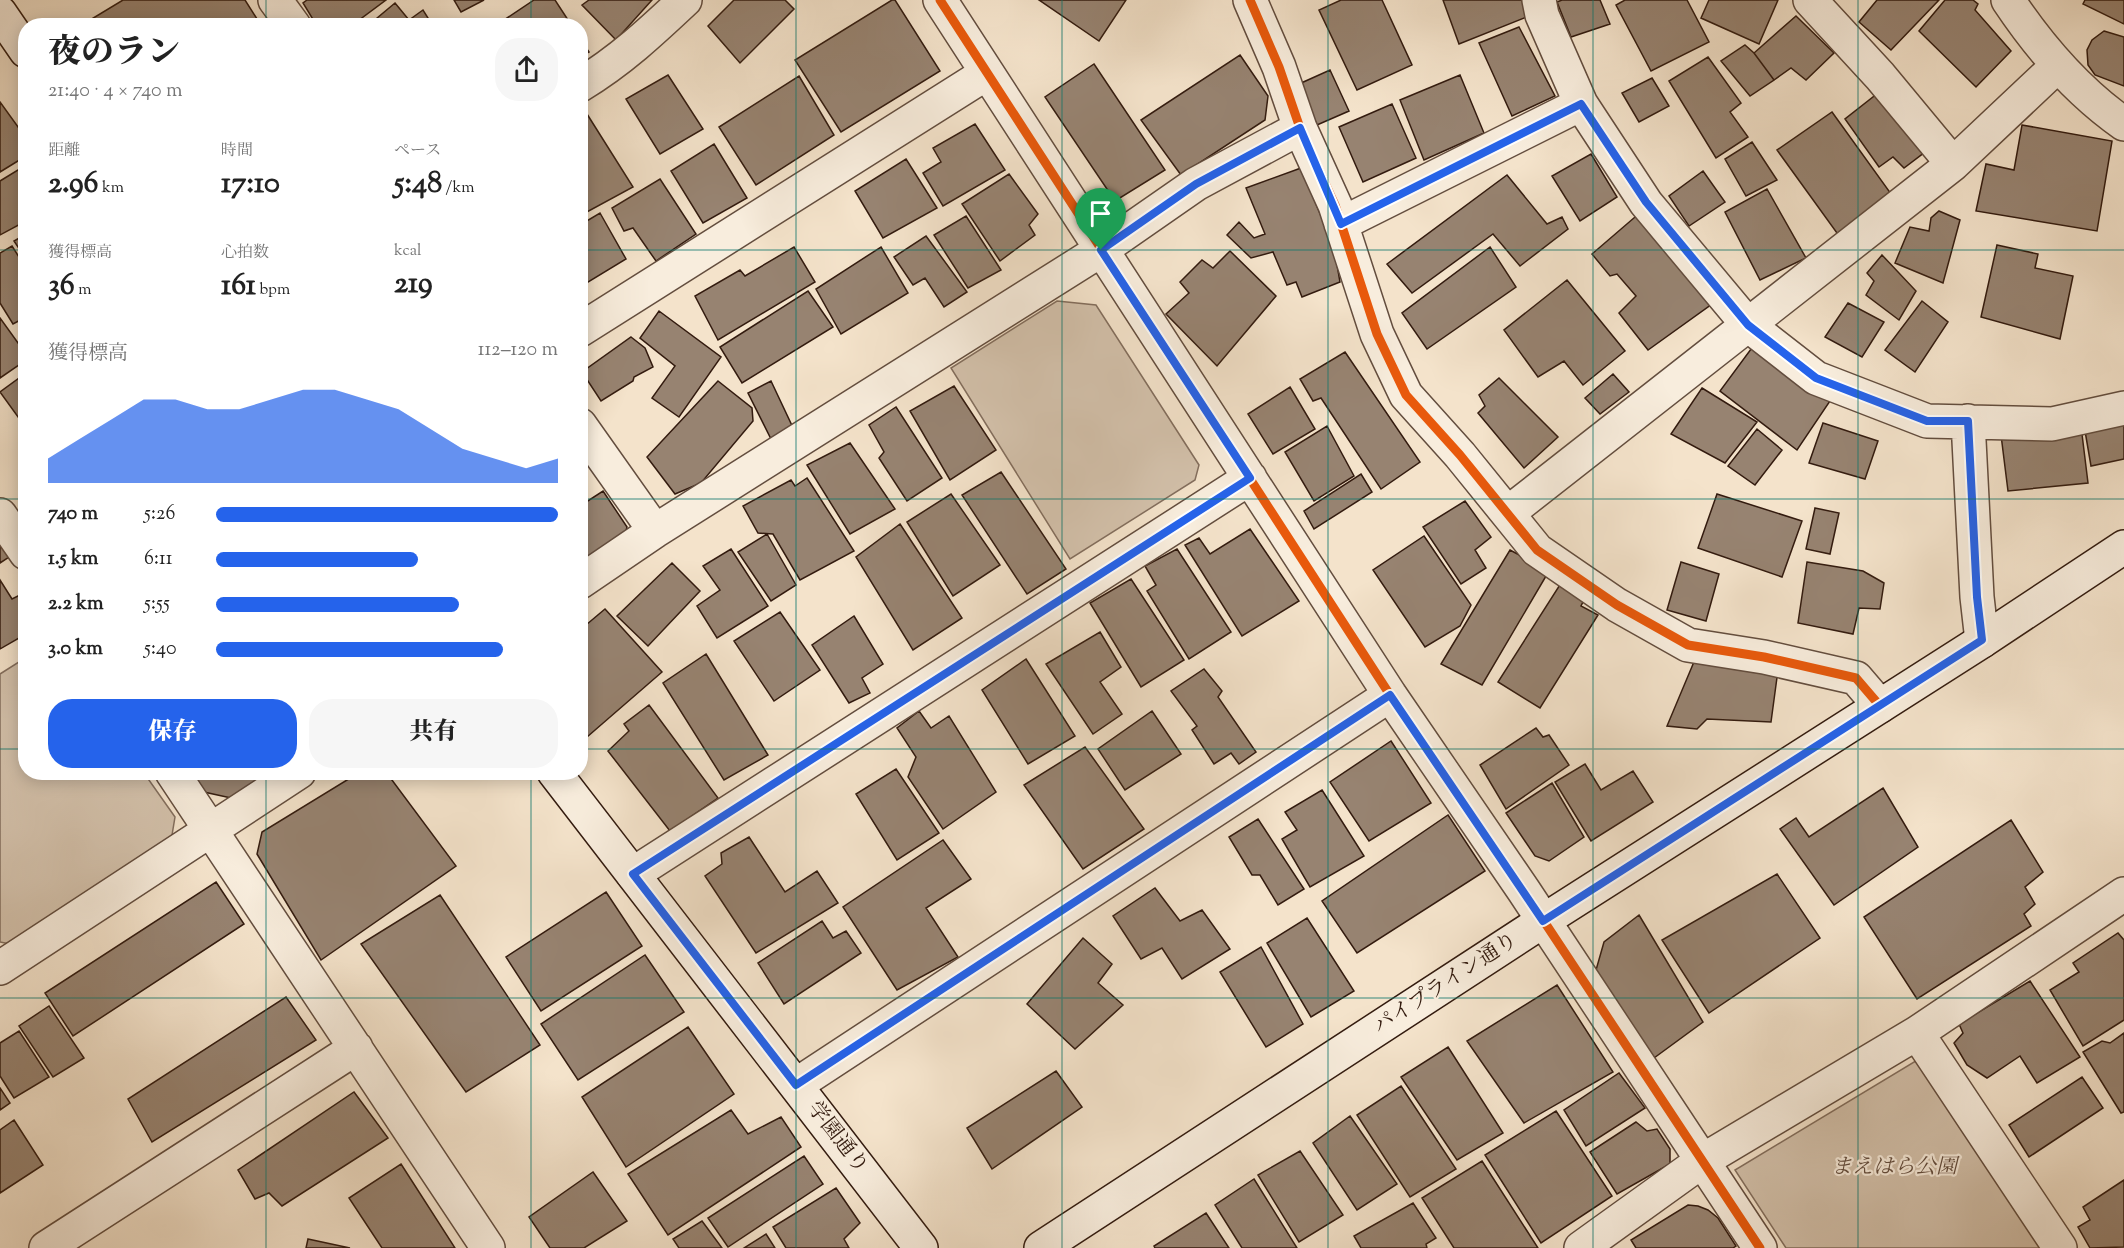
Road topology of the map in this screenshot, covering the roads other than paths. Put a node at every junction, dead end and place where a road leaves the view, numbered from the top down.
1 (275, 0) edge
2 (685, 0) edge
3 (940, 0) edge
4 (1250, 0) edge
5 (1539, 0) edge
6 (1810, 0) edge
7 (2008, 0) edge
8 (0, 13) edge
9 (288, 18) edge
10 (18, 39) edge
11 (2057, 66) junction
12 (987, 73) junction
13 (588, 80) edge
14 (1581, 104) junction
15 (2124, 124) edge
16 (1300, 128) junction
17 (1953, 164) junction
18 (1341, 224) junction
19 (1101, 250) junction
20 (588, 325) edge
21 (1748, 325) junction
22 (2124, 408) edge
23 (1968, 421) junction
24 (588, 436) edge
25 (1250, 478) junction
26 (1508, 513) junction
27 (0, 515) edge
28 (655, 531) junction
29 (18, 541) edge
30 (2124, 547) edge
31 (588, 577) edge
32 (1982, 640) junction
33 (1390, 695) junction
34 (1880, 706) junction
35 (177, 780) edge
36 (287, 780) edge
37 (560, 780) edge
38 (211, 831) junction
39 (633, 874) junction
40 (2124, 894) edge
41 (1543, 921) junction
42 (0, 968) edge
43 (1917, 1033) junction
44 (356, 1048) junction
45 (796, 1085) junction
46 (1702, 1161) junction
47 (46, 1248) edge
48 (488, 1248) edge
49 (921, 1248) edge
50 (1041, 1248) edge
51 (1581, 1248) edge
52 (1760, 1248) edge
53 (2060, 1248) edge

1 - 9 street
2 - 13 street
3 - 12 street
4 - 16 street
5 - 14 street
6 - 17 street
7 - 11 street
8 - 10 street
11 - 15 street
11 - 17 street
12 - 19 street
12 - 20 street
14 - 18 street
14 - 21 street
16 - 18 street
16 - 19 street
17 - 21 street
18 - 26 street
19 - 25 street
19 - 28 street
21 - 23 street
21 - 26 street
22 - 23 street
23 - 32 street
24 - 28 street
25 - 33 street
25 - 39 street
26 - 34 street
27 - 29 street
28 - 31 street
30 - 32 street, パイプライン通り
32 - 34 street, パイプライン通り
33 - 41 street
33 - 45 street
34 - 41 street, パイプライン通り
35 - 38 street
36 - 38 street
37 - 39 street, 学園通り
38 - 42 street
38 - 44 street
39 - 45 street, 学園通り
40 - 43 street
41 - 46 street
41 - 50 street, パイプライン通り
43 - 46 street
43 - 53 street
44 - 47 street
44 - 48 street
45 - 49 street, 学園通り
46 - 51 street
46 - 52 street

